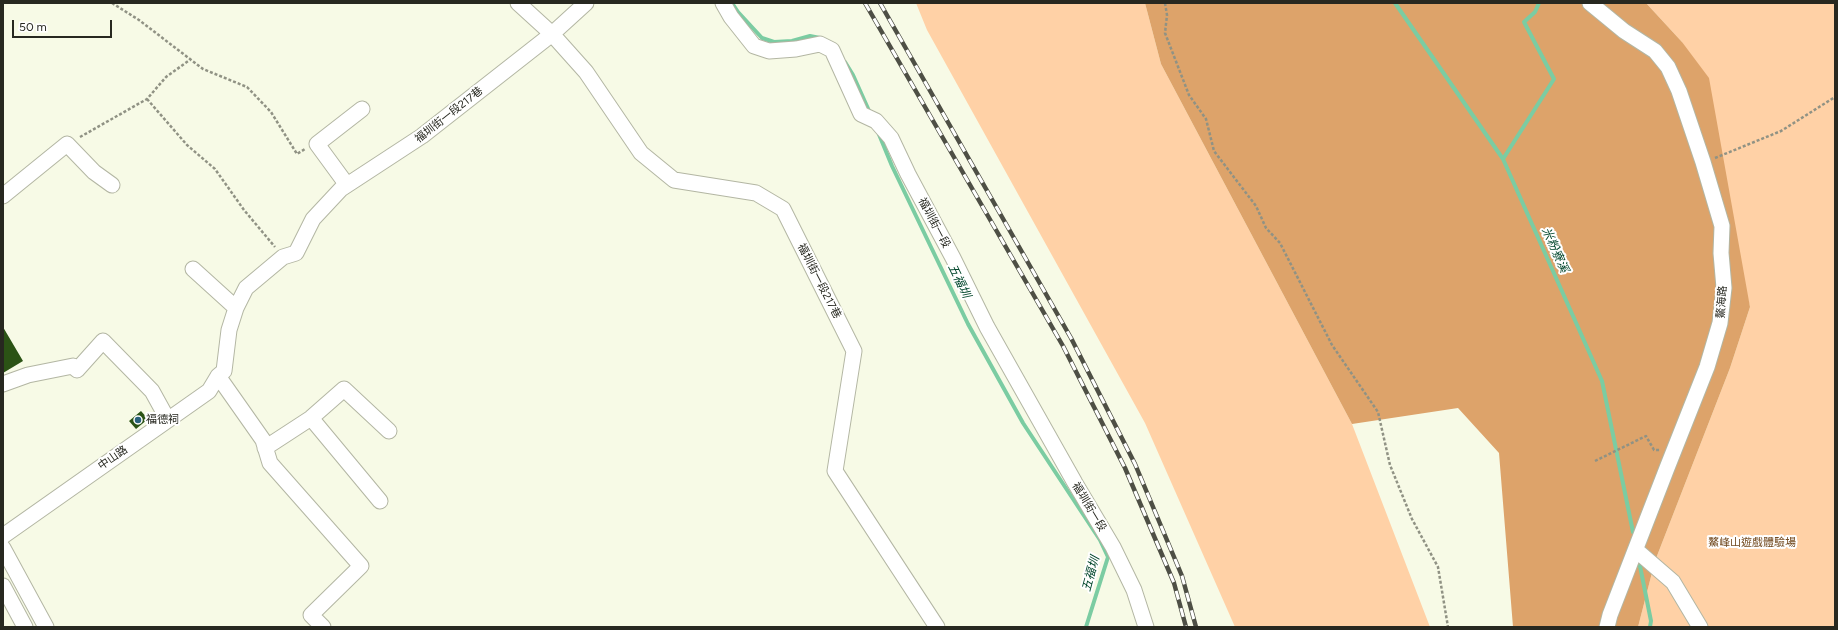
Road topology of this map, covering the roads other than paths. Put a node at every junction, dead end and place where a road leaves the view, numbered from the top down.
1 (518, 3) edge
2 (586, 3) edge
3 (723, 3) edge
4 (1590, 3) edge
5 (552, 34) junction
6 (362, 109) dead end
7 (112, 185) dead end
8 (344, 187) junction
9 (3, 196) edge
10 (193, 268) dead end
11 (236, 308) junction
12 (218, 376) junction
13 (3, 384) edge
14 (311, 418) junction
15 (168, 420) junction
16 (389, 431) dead end
17 (266, 448) junction
18 (380, 501) dead end
19 (3, 536) edge
20 (3, 548) edge
21 (1636, 550) junction
22 (3, 586) edge
23 (25, 627) edge
24 (46, 627) edge
25 (323, 627) edge
26 (937, 627) edge
27 (1146, 627) edge
28 (1607, 627) edge
29 (1700, 627) edge

1 - 5 street, 福圳街一段217巷
2 - 5 street, 福圳街一段217巷
3 - 27 street, 福圳街一段
4 - 21 street, 鰲海路
5 - 8 street, 福圳街一段217巷
5 - 26 street, 福圳街一段217巷
6 - 8 street
7 - 9 street
8 - 11 street, 中山路
10 - 11 street
11 - 12 street, 中山路
12 - 15 street, 中山路
12 - 17 street
13 - 15 street
14 - 16 street
14 - 17 street
14 - 18 street
15 - 19 street, 中山路
17 - 25 street
20 - 24 street
21 - 28 street, 鰲海路
21 - 29 street
22 - 23 street

